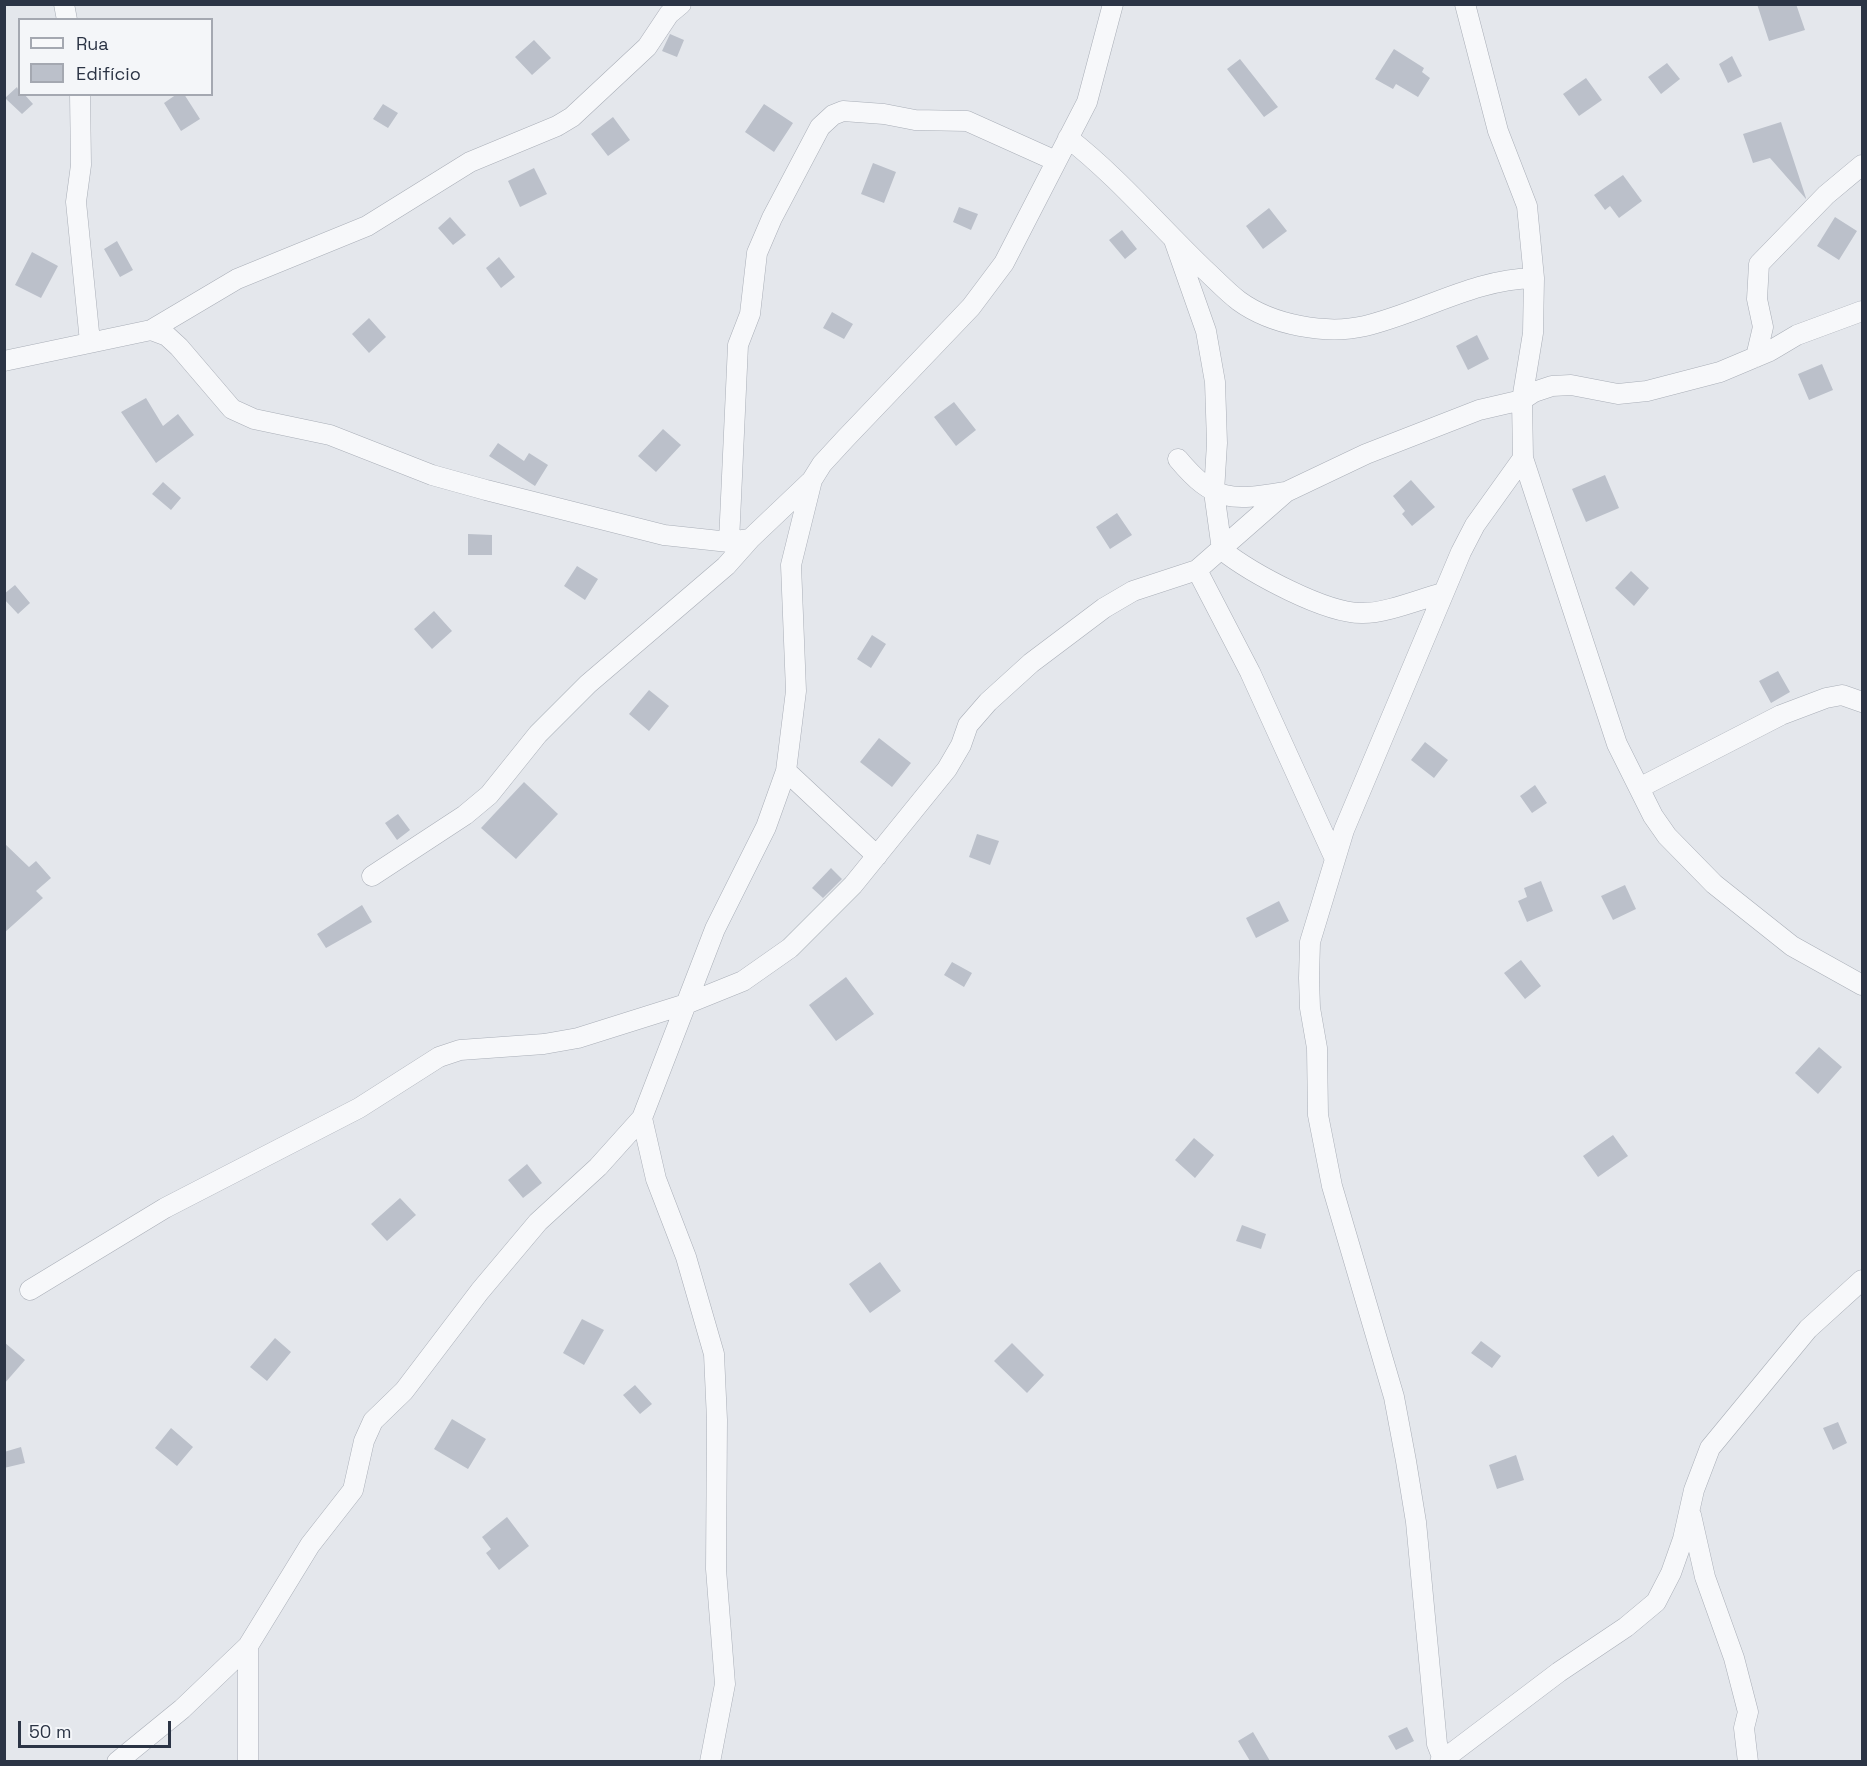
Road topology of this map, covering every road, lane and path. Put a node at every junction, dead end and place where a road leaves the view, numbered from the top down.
1 (681, 4) edge
2 (1113, 4) edge
3 (1465, 4) edge
4 (81, 96) edge
5 (1068, 138) junction
6 (1056, 161) junction
7 (1863, 165) edge
8 (1174, 240) junction
9 (1534, 278) junction
10 (1863, 311) edge
11 (151, 330) junction
12 (90, 342) junction
13 (1756, 357) junction
14 (4, 361) edge
15 (1522, 400) junction
16 (1523, 458) junction
17 (1178, 459) dead end
18 (812, 480) junction
19 (1214, 492) junction
20 (1286, 492) junction
21 (750, 538) junction
22 (729, 542) junction
23 (1222, 550) junction
24 (1197, 570) junction
25 (1443, 593) junction
26 (1863, 702) edge
27 (786, 771) junction
28 (1639, 788) junction
29 (877, 856) junction
30 (1335, 859) junction
31 (372, 876) dead end
32 (1863, 985) edge
33 (686, 1004) junction
34 (642, 1118) junction
35 (1863, 1280) edge
36 (30, 1290) dead end
37 (1691, 1515) junction
38 (248, 1646) junction
39 (117, 1761) edge
40 (248, 1761) edge
41 (710, 1761) edge
42 (1443, 1761) edge
43 (1748, 1761) edge

1 - 11 street
2 - 5 street
3 - 9 street
4 - 12 street
5 - 6 street
5 - 8 street
6 - 18 street
6 - 22 street
7 - 13 street
8 - 9 street
8 - 19 street
9 - 15 street
10 - 13 street
11 - 12 street
11 - 22 street
12 - 14 street
13 - 15 street
15 - 16 street
15 - 20 street
16 - 25 street
16 - 28 street
17 - 19 street
18 - 21 street
18 - 27 street
19 - 20 street
19 - 23 street
20 - 23 street
21 - 22 street
21 - 31 street
23 - 24 street
23 - 25 street
24 - 29 street
24 - 30 street
25 - 30 street
26 - 28 street
27 - 29 street
27 - 33 street
28 - 32 street
29 - 33 street
30 - 42 street
33 - 34 street
33 - 36 street
34 - 38 street
34 - 41 street
35 - 37 street
37 - 42 street
37 - 43 street
38 - 39 street
38 - 40 street

